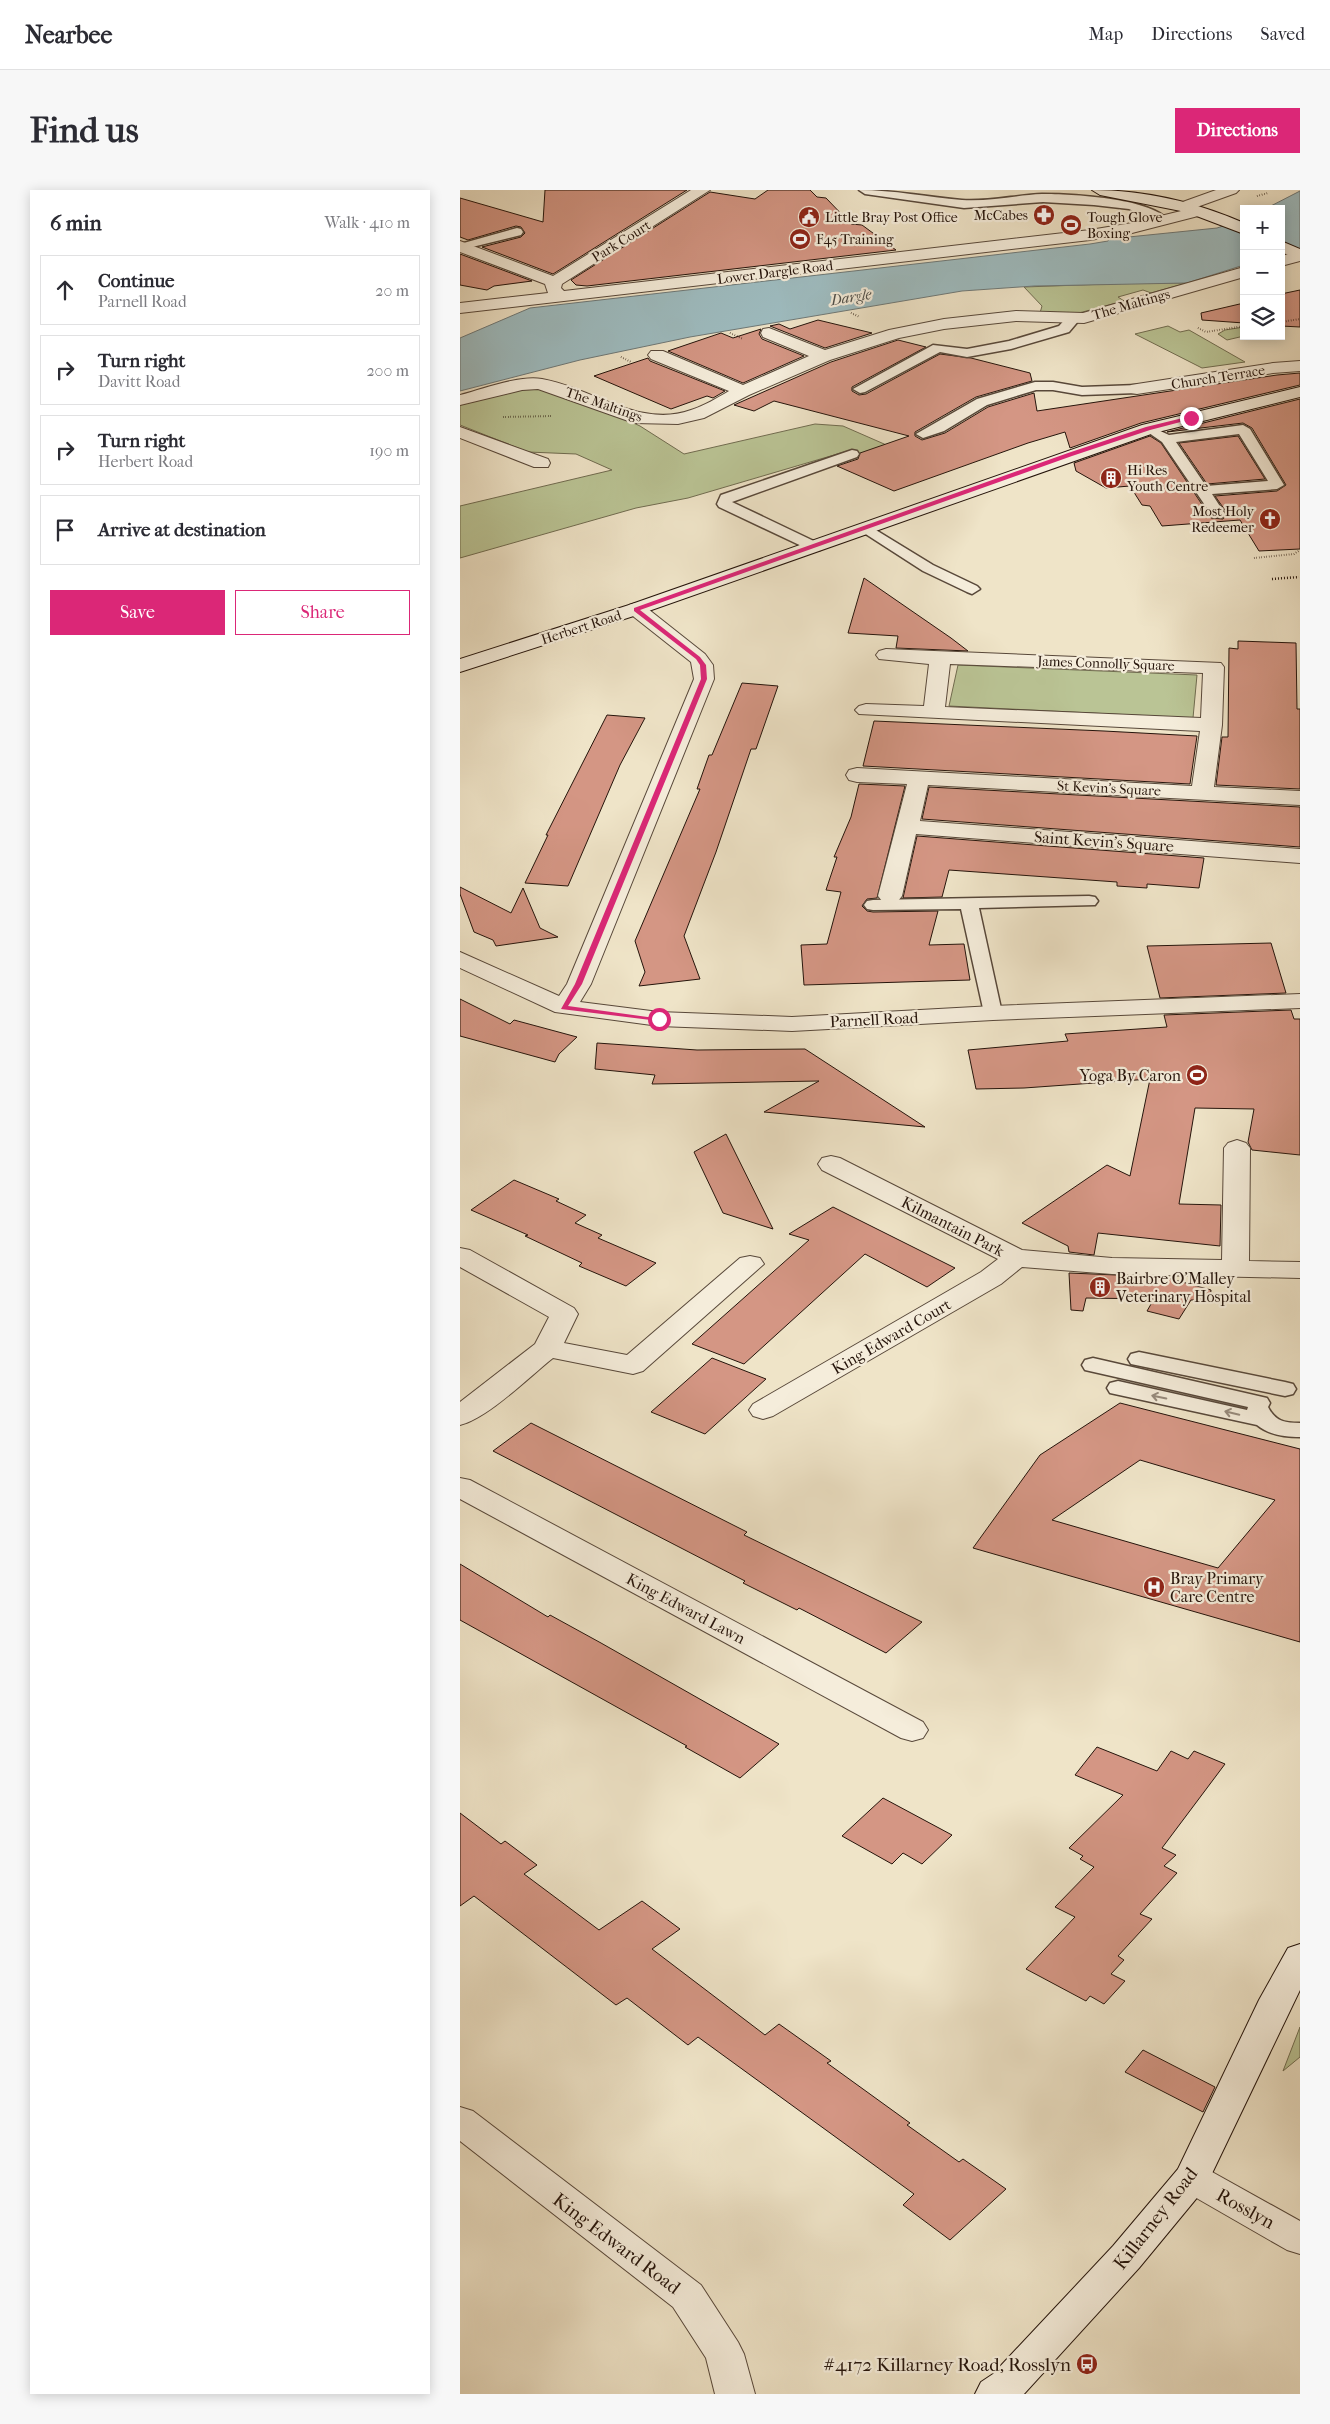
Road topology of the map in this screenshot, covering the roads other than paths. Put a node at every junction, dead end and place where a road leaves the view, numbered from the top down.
1 (702, 190) edge
2 (865, 190) edge
3 (988, 190) edge
4 (1100, 190) edge
5 (1231, 190) edge
6 (1044, 198) junction
7 (1189, 210) junction
8 (1162, 220) junction
9 (1228, 222) edge
10 (517, 232) dead end
11 (1090, 235) junction
12 (461, 247) edge
13 (1240, 273) edge
14 (557, 290) junction
15 (1002, 297) dead end
16 (460, 308) edge
17 (1016, 316) junction
18 (896, 317) dead end
19 (1073, 319) junction
20 (917, 329) junction
21 (769, 333) dead end
22 (657, 355) dead end
23 (824, 356) junction
24 (1300, 366) edge
25 (860, 389) dead end
26 (1137, 389) joint
27 (744, 391) junction
28 (1300, 392) edge
29 (460, 400) edge
30 (1148, 429) junction
31 (460, 432) edge
32 (923, 434) dead end
33 (1167, 440) junction
34 (852, 454) dead end
35 (541, 463) dead end
36 (1201, 491) junction
37 (1218, 514) dead end
38 (866, 528) junction
39 (815, 547) junction
40 (972, 589) dead end
41 (636, 610) junction
42 (886, 655) dead end
43 (940, 658) junction
44 (460, 666) edge
45 (866, 710) dead end
46 (934, 713) junction
47 (1211, 725) junction
48 (857, 775) dead end
49 (919, 778) junction
50 (1202, 792) junction
51 (1300, 798) edge
52 (908, 827) junction
53 (1300, 856) edge
54 (882, 900) joint
55 (1089, 901) dead end
56 (970, 903) junction
57 (460, 959) edge
58 (1300, 1001) edge
59 (564, 1007) junction
60 (993, 1012) junction
61 (1237, 1148) dead end
62 (831, 1164) dead end
63 (460, 1256) edge
64 (1016, 1258) junction
65 (750, 1264) dead end
66 (1235, 1269) junction
67 (1300, 1270) edge
68 (547, 1348) junction
69 (1140, 1358) dead end
70 (1093, 1365) dead end
71 (1118, 1388) dead end
72 (1293, 1390) edge
73 (763, 1410) dead end
74 (1261, 1411) junction
75 (460, 1416) edge
76 (1300, 1430) edge
77 (460, 1487) edge
78 (912, 1730) dead end
79 (1300, 1957) edge
80 (460, 2121) edge
81 (1192, 2178) junction
82 (1300, 2239) edge
83 (736, 2394) edge
84 (995, 2394) edge

1 - 14 street, Park Court
2 - 6 lane
3 - 6 lane
4 - 7 street
5 - 7 street, Lower Dargle Road
6 - 8 lane
7 - 8 street, Lower Dargle Road
7 - 9 street
8 - 11 street, Lower Dargle Road
9 - 11 street, Lower Dargle Road
10 - 12 lane
11 - 14 street, Lower Dargle Road
12 - 14 street
13 - 19 street, The Maltings
14 - 16 street, Lower Dargle Road
15 - 17 street
17 - 19 street, The Maltings
17 - 20 street, The Maltings
18 - 20 street
19 - 25 lane
20 - 23 street, The Maltings
21 - 23 street
22 - 27 street
23 - 27 street, The Maltings
24 - 26 street, Church Terrace
26 - 32 lane
27 - 29 street, The Maltings
28 - 30 street, Herbert Road
30 - 33 lane
30 - 38 street, Herbert Road
31 - 35 street
33 - 36 lane
33 - 36 lane
34 - 39 lane
36 - 37 lane
38 - 39 street, Herbert Road
38 - 40 lane
39 - 41 street, Herbert Road
41 - 44 street, Herbert Road
41 - 59 street
42 - 43 street, James Connolly Square
43 - 46 street
43 - 47 street, James Connolly Square
45 - 46 street
46 - 47 street
47 - 50 street, James Connolly Square
48 - 49 street, St Kevin's Square
49 - 50 street, St Kevin's Square
49 - 52 street
50 - 51 street, St Kevin's Square
52 - 53 street, Saint Kevin's Square
52 - 54 street
54 - 56 lane
55 - 56 lane
56 - 60 lane
57 - 59 street, Parnell Road
58 - 60 street, Parnell Road
59 - 60 street, Parnell Road
61 - 66 street
62 - 64 street, Kilmantain Park
63 - 68 street
64 - 66 street, Kilmantain Park
64 - 73 street, King Edward Court
65 - 68 street
66 - 67 street, Kilmantain Park
68 - 75 street
69 - 72 lane
70 - 74 lane
74 -> 71 lane
72 - 74 lane
74 - 76 lane
77 - 78 street, King Edward Lawn
79 - 81 street, Killarney Road
80 - 83 street, King Edward Road
81 - 82 street, Rosslyn
81 - 84 street, Killarney Road

